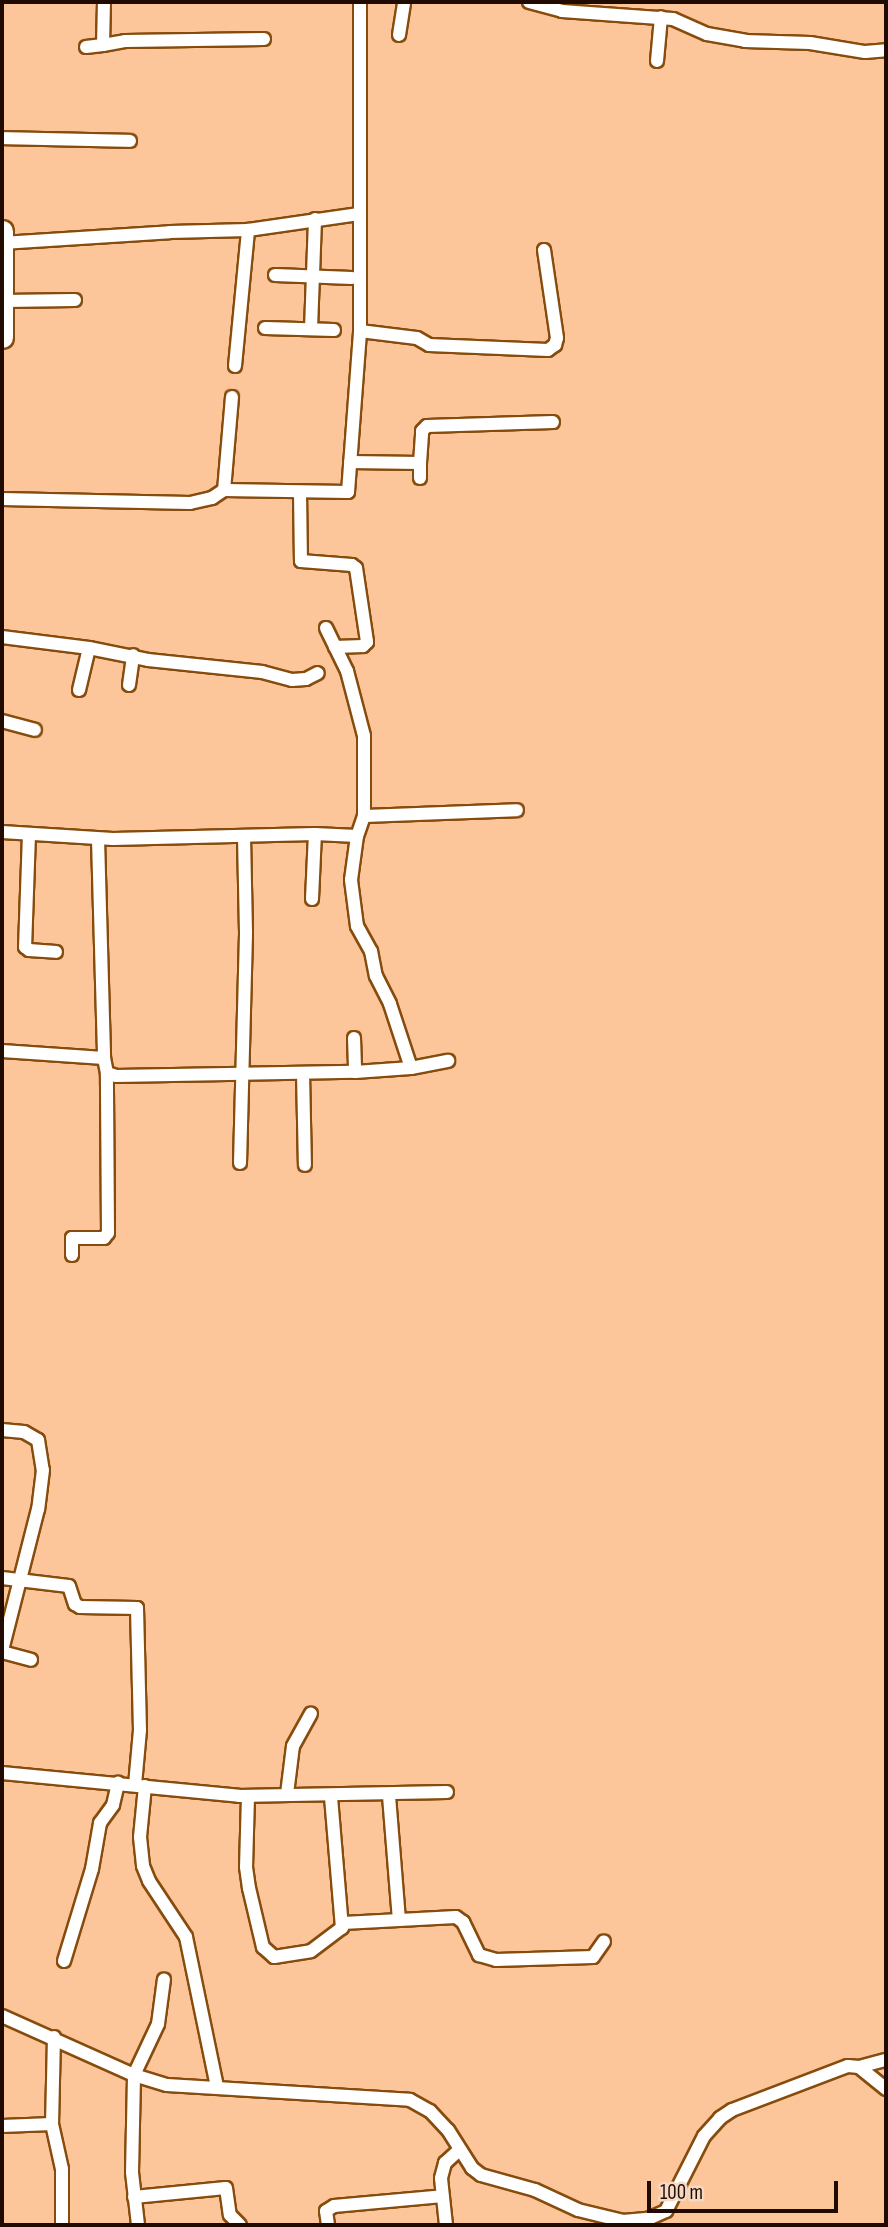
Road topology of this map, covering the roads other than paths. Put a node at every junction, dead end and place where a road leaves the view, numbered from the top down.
1 (104, 2) edge
2 (360, 2) edge
3 (404, 2) edge
4 (529, 2) edge
5 (568, 6) edge
6 (661, 17) junction
7 (399, 35) dead end
8 (264, 39) dead end
9 (103, 45) junction
10 (86, 47) dead end
11 (886, 50) edge
12 (657, 61) dead end
13 (2, 138) edge
14 (130, 141) dead end
15 (359, 214) junction
16 (315, 219) junction
17 (248, 230) junction
18 (2, 231) edge
19 (2, 243) edge
20 (544, 250) dead end
21 (275, 275) dead end
22 (313, 276) junction
23 (352, 278) dead end
24 (75, 300) dead end
25 (2, 318) edge
26 (265, 328) dead end
27 (311, 329) junction
28 (334, 330) dead end
29 (360, 331) junction
30 (235, 366) dead end
31 (232, 397) dead end
32 (553, 422) dead end
33 (350, 462) junction
34 (420, 463) junction
35 (421, 478) dead end
36 (224, 490) junction
37 (300, 492) junction
38 (2, 499) edge
39 (326, 628) dead end
40 (2, 637) edge
41 (335, 647) junction
42 (89, 648) junction
43 (133, 655) junction
44 (317, 673) dead end
45 (129, 685) dead end
46 (79, 690) dead end
47 (2, 721) edge
48 (36, 730) dead end
49 (517, 810) dead end
50 (364, 816) junction
51 (2, 832) edge
52 (29, 834) junction
53 (315, 834) junction
54 (244, 836) junction
55 (358, 836) junction
56 (98, 839) junction
57 (312, 899) dead end
58 (56, 951) dead end
59 (354, 1038) dead end
60 (2, 1051) edge
61 (104, 1058) junction
62 (447, 1061) dead end
63 (411, 1068) junction
64 (355, 1072) junction
65 (107, 1073) junction
66 (303, 1073) junction
67 (242, 1074) junction
68 (240, 1163) dead end
69 (305, 1165) dead end
70 (72, 1255) dead end
71 (2, 1430) edge
72 (2, 1578) edge
73 (19, 1581) junction
74 (2, 1651) edge
75 (31, 1660) dead end
76 (311, 1714) dead end
77 (2, 1773) edge
78 (118, 1783) junction
79 (140, 1785) junction
80 (447, 1792) dead end
81 (287, 1794) junction
82 (248, 1796) junction
83 (331, 1796) junction
84 (388, 1796) junction
85 (399, 1920) junction
86 (343, 1923) junction
87 (604, 1941) dead end
88 (64, 1961) dead end
89 (164, 1979) dead end
90 (2, 2016) edge
91 (54, 2037) junction
92 (886, 2060) edge
93 (859, 2067) junction
94 (134, 2075) junction
95 (217, 2087) junction
96 (886, 2089) edge
97 (52, 2124) junction
98 (2, 2126) edge
99 (459, 2150) junction
100 (443, 2196) junction
101 (134, 2197) junction
102 (62, 2225) edge
103 (138, 2225) edge
104 (240, 2225) edge
105 (328, 2225) edge
106 (446, 2225) edge

1 - 9 street
2 - 15 street
3 - 7 street
4 - 5 street
5 - 6 street
6 - 11 street
6 - 12 street
8 - 9 street
9 - 10 street
13 - 14 street
15 - 16 street
15 - 29 street
16 - 17 street
16 - 22 street
17 - 19 street
17 - 30 street
18 - 19 main road
19 - 25 main road
20 - 29 street
21 - 22 street
22 - 23 street
22 - 27 street
24 - 25 street
26 - 27 street
27 - 28 street
29 - 33 street
31 - 36 street
32 - 34 street
33 - 34 street
33 - 37 street
34 - 35 street
36 - 37 street
36 - 38 street
37 - 41 street
39 - 41 street
40 - 42 street
41 - 50 street
42 - 43 street
42 - 46 street
43 - 44 street
43 - 45 street
47 - 48 street
49 - 50 street
50 - 55 street
51 - 52 street
52 - 56 street
52 - 58 street
53 - 54 street
53 - 55 street
53 - 57 street
54 - 56 street
54 - 67 street
55 - 63 street
56 - 61 street
59 - 64 street
60 - 61 street
61 - 65 street
62 - 63 street
63 - 64 street
64 - 66 street
65 - 67 street
65 - 70 street
66 - 67 street
66 - 69 street
67 - 68 street
71 - 73 street
72 - 73 street
73 - 74 street
73 - 79 street
74 - 75 street
76 - 81 street
77 - 78 street
78 - 79 street
78 - 88 street
79 - 82 street
79 - 95 street
80 - 84 street
81 - 82 street
81 - 83 street
82 - 86 street
83 - 84 street
83 - 86 street
84 - 85 street
85 - 86 street
85 - 87 street
89 - 94 street
90 - 91 street
91 - 94 street
91 - 97 street
92 - 93 street
93 - 96 street
93 - 99 street
94 - 95 street
94 - 101 street
95 - 99 street
97 - 98 street
97 - 102 street
99 - 100 street
100 - 105 street
100 - 106 street
101 - 103 street
101 - 104 street

